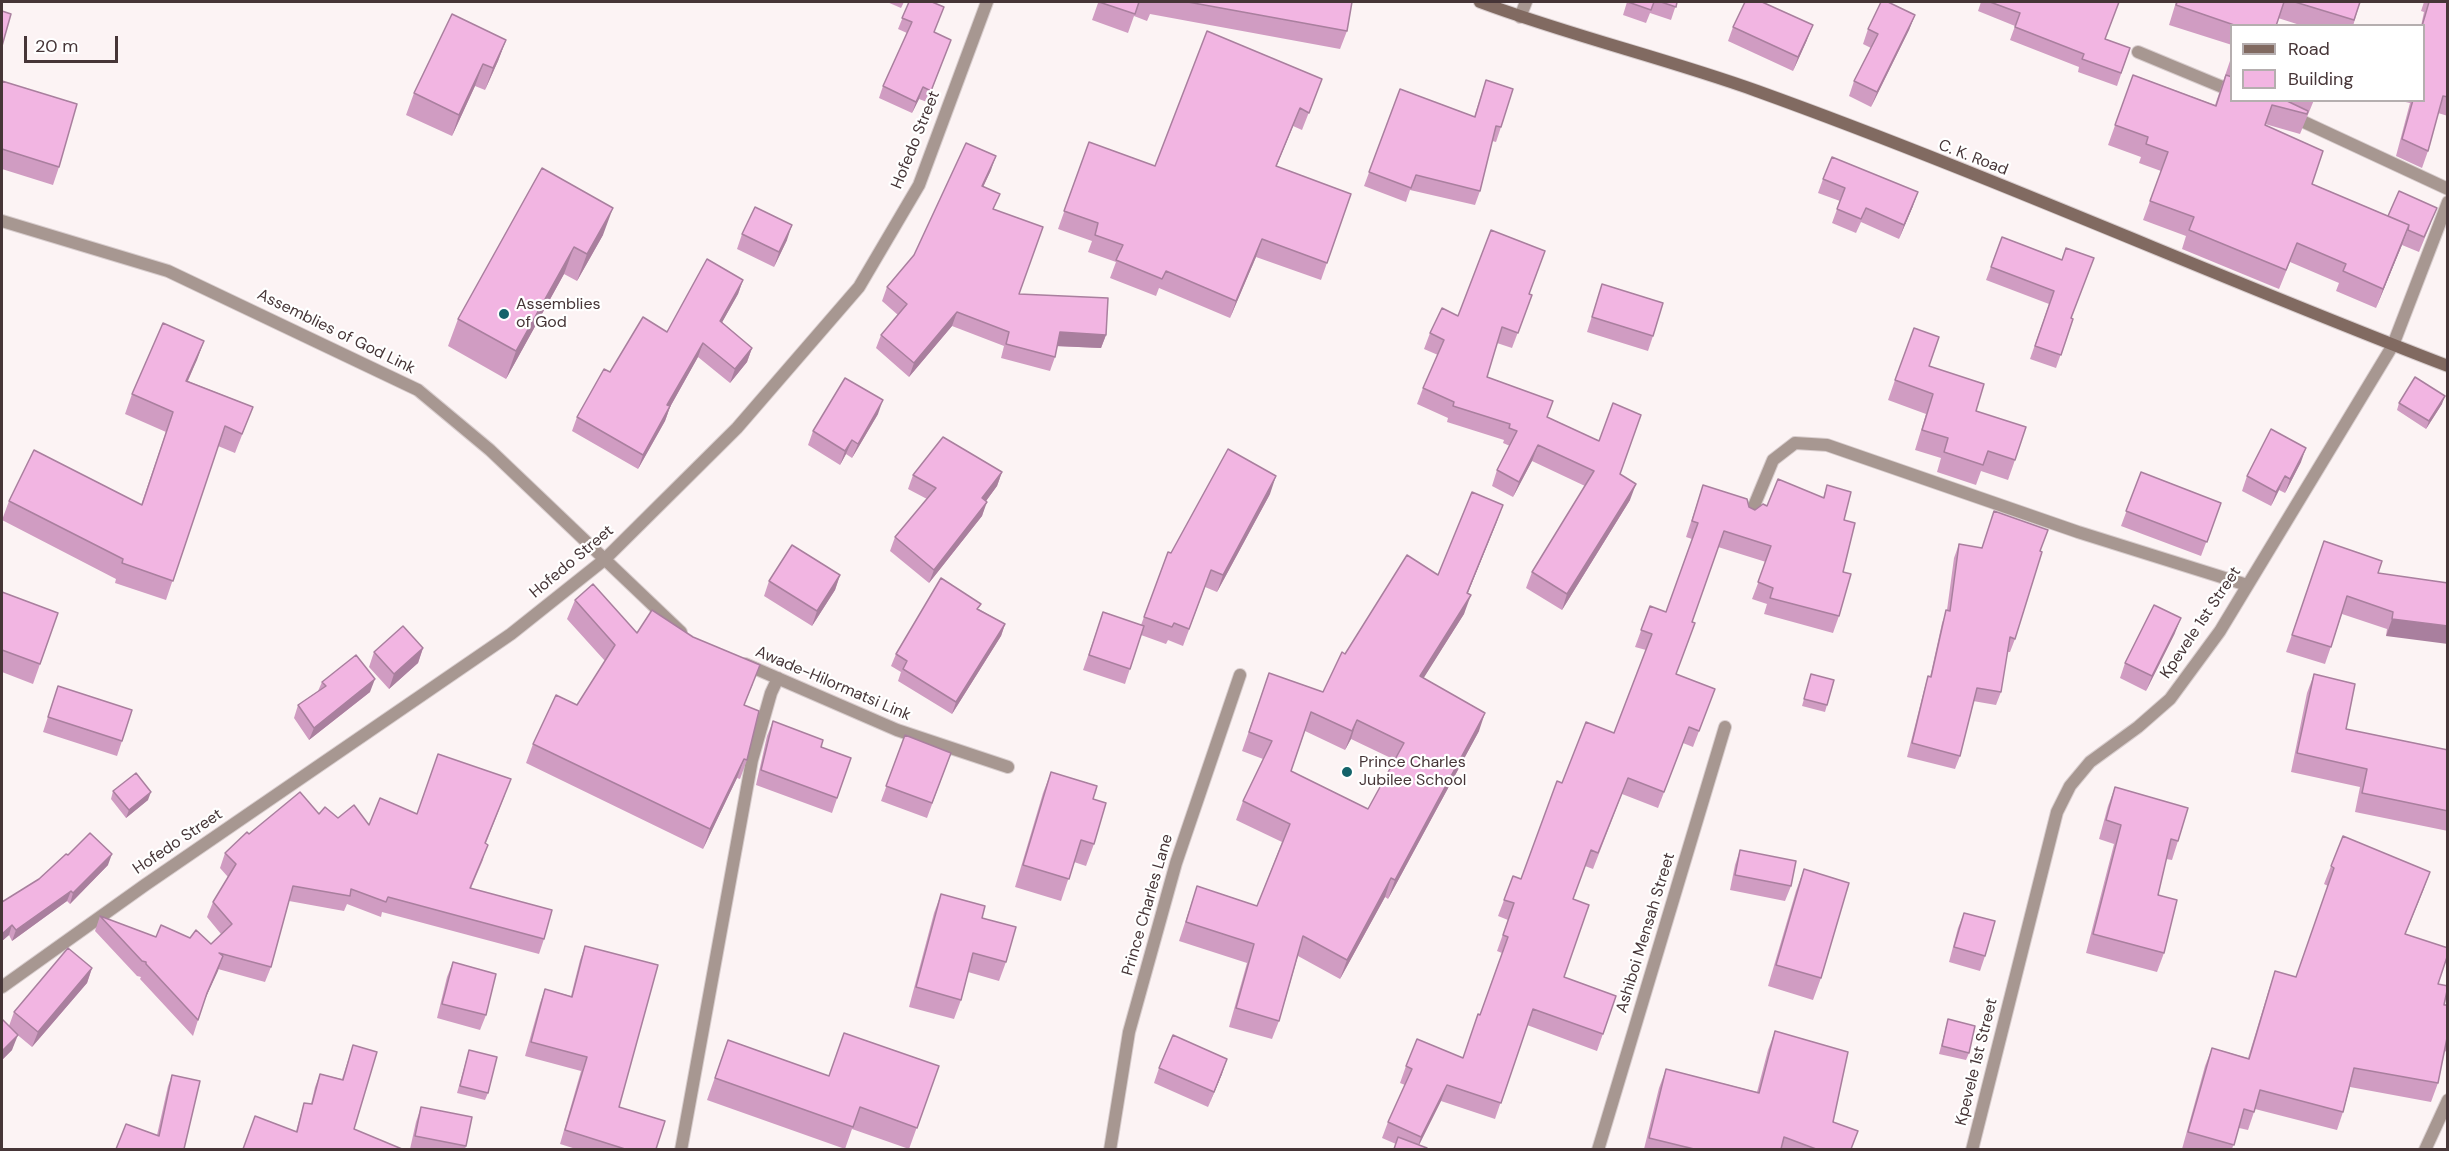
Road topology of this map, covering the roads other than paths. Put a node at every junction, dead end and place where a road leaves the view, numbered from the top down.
1 (987, 2) edge
2 (1480, 2) edge
3 (1526, 2) edge
4 (1520, 16) junction
5 (2138, 52) dead end
6 (2230, 90) edge
7 (2281, 111) edge
8 (2448, 189) edge
9 (2448, 202) edge
10 (2, 221) edge
11 (2392, 345) junction
12 (2448, 366) edge
13 (1749, 518) edge
14 (604, 560) junction
15 (2247, 585) junction
16 (696, 641) edge
17 (736, 660) edge
18 (1240, 675) dead end
19 (778, 678) junction
20 (1725, 727) dead end
21 (1008, 767) dead end
22 (2, 987) edge
23 (2448, 1100) edge
24 (681, 1149) edge
25 (1110, 1149) edge
26 (1598, 1149) edge
27 (1972, 1149) edge
28 (2425, 1149) edge

1 - 14 street, Hofedo Street
2 - 4 street, C. K. Road
3 - 4 street
4 - 11 street, C. K. Road
5 - 6 street
7 - 8 street
9 - 11 street, Kpevele 1st Street
10 - 14 street, Assemblies of God Link
11 - 12 street, C. K. Road
11 - 15 street, Kpevele 1st Street
13 - 15 street
14 - 16 street
14 - 22 street, Hofedo Street
15 - 27 street, Kpevele 1st Street
17 - 19 street, Awade-Hilormatsi Link
18 - 25 street, Prince Charles Lane
19 - 21 street, Awade-Hilormatsi Link
19 - 24 street
20 - 26 street, Ashiboi Mensah Street
23 - 28 street

